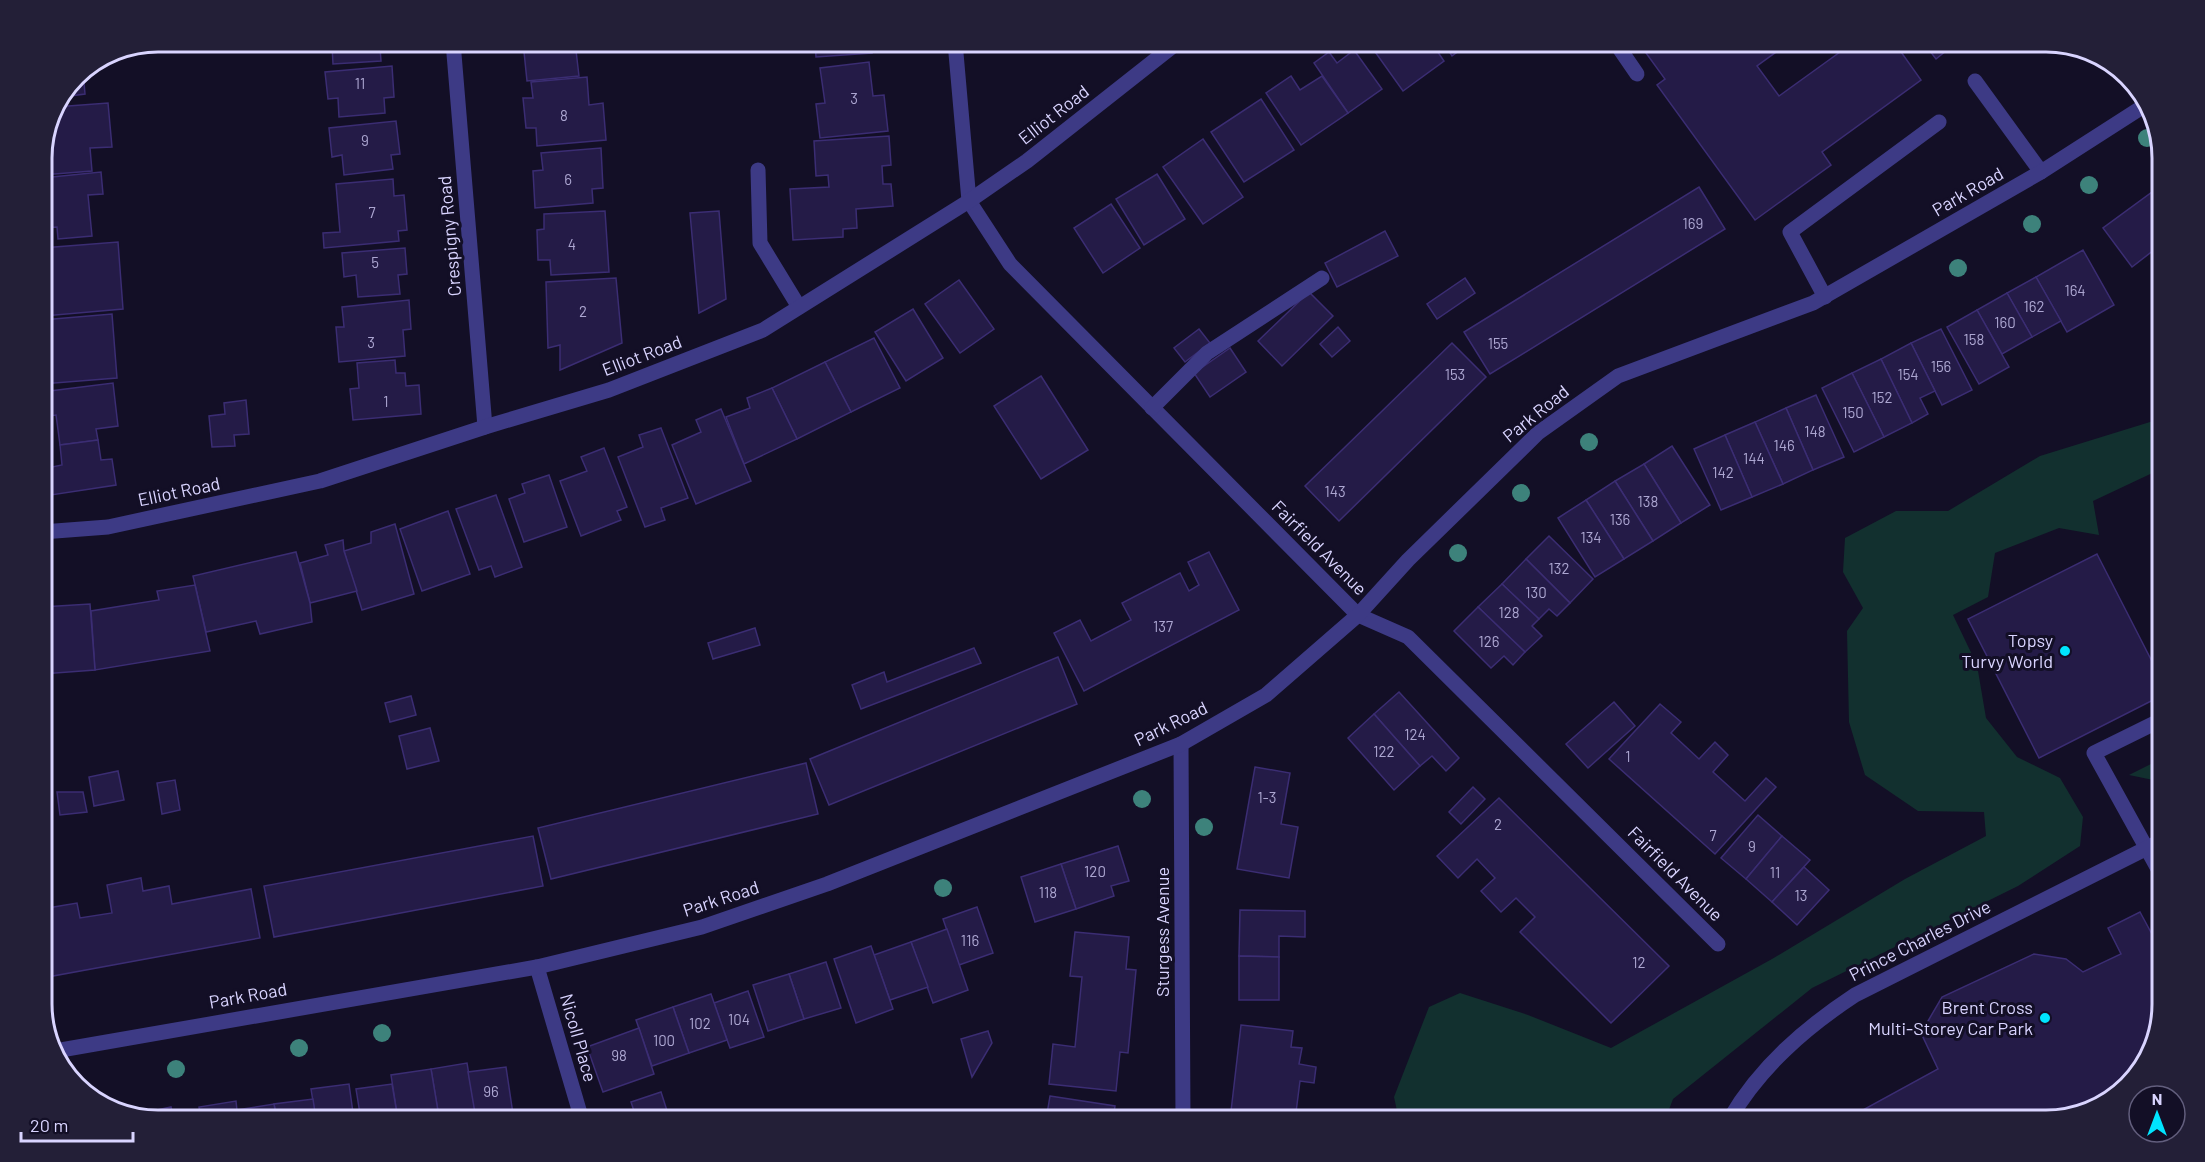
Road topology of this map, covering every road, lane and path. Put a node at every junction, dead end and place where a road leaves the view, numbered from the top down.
1 (454, 52) edge
2 (956, 52) edge
3 (1165, 52) edge
4 (1622, 52) edge
5 (1637, 74) dead end
6 (1975, 81) dead end
7 (2140, 108) edge
8 (1939, 122) dead end
9 (758, 170) dead end
10 (2041, 172) junction
11 (969, 201) junction
12 (1322, 278) dead end
13 (1825, 297) junction
14 (799, 307) junction
15 (1152, 408) junction
16 (485, 427) junction
17 (53, 531) edge
18 (1358, 615) junction
19 (2152, 724) edge
20 (1181, 744) junction
21 (2152, 846) edge
22 (2148, 848) junction
23 (2152, 856) edge
24 (1718, 944) dead end
25 (537, 967) junction
26 (62, 1049) edge
27 (579, 1110) edge
28 (1183, 1110) edge
29 (1736, 1110) edge

1 - 16 street, Crespigny Road
2 - 11 street
3 - 11 street, Elliot Road
4 - 5 street
6 - 10 street
7 - 10 street, Park Road
8 - 13 street
9 - 14 street
10 - 13 street, Park Road
11 - 14 street, Elliot Road
11 - 15 street, Fairfield Avenue
12 - 15 street
13 - 18 street, Park Road
14 - 16 street, Elliot Road
15 - 18 street, Fairfield Avenue
16 - 17 street, Elliot Road
18 - 20 street, Park Road
18 - 24 street, Fairfield Avenue
19 - 22 street
20 - 25 street, Park Road
20 - 28 street, Sturgess Avenue
21 - 22 street, Prince Charles Drive
22 - 23 street
22 - 29 street, Prince Charles Drive
25 - 26 street, Park Road
25 - 27 street, Nicoll Place

